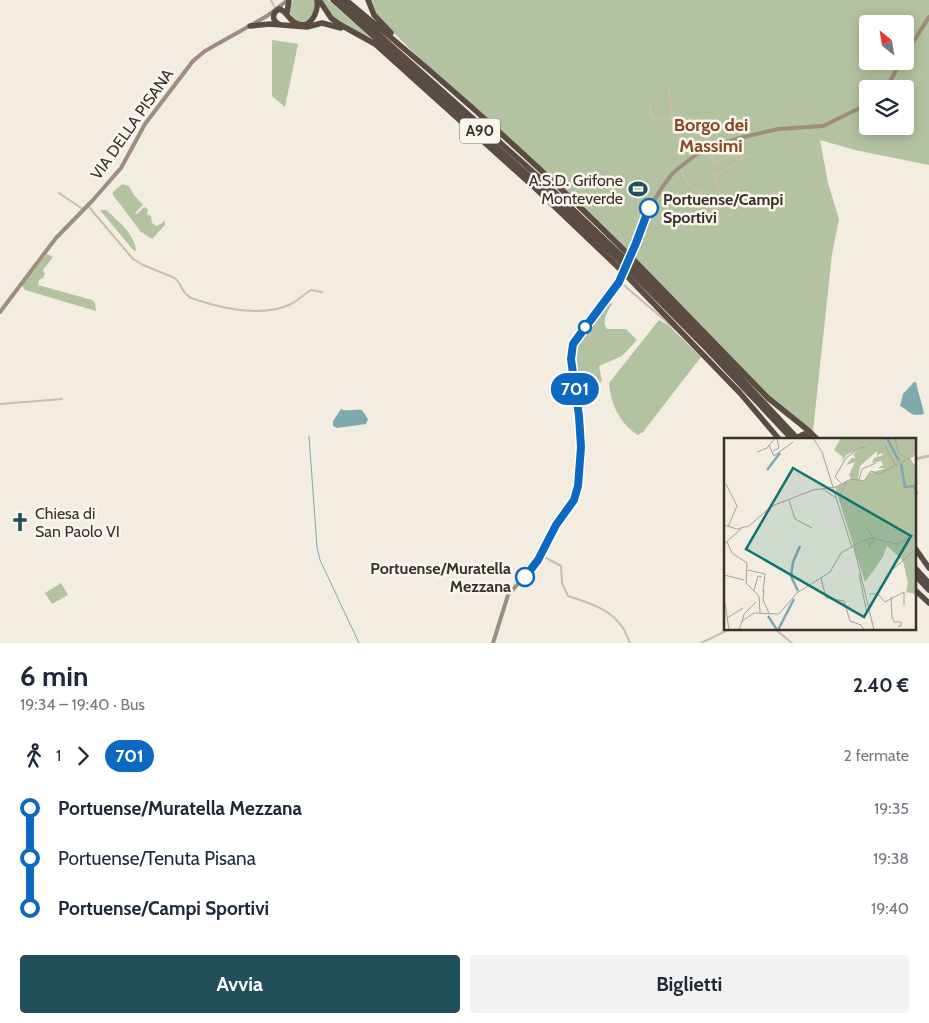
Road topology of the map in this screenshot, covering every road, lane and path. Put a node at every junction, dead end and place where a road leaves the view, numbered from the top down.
1 (271, 0) edge
2 (289, 0) edge
3 (318, 0) edge
4 (333, 0) edge
5 (340, 0) edge
6 (346, 0) edge
7 (368, 0) edge
8 (276, 10) junction
9 (287, 14) junction
10 (929, 17) edge
11 (281, 25) junction
12 (250, 26) junction
13 (369, 40) junction
14 (914, 40) edge
15 (432, 73) junction
16 (669, 89) dead end
17 (650, 105) dead end
18 (859, 108) edge
19 (672, 119) junction
20 (731, 140) junction
21 (707, 149) junction
22 (735, 154) junction
23 (750, 154) dead end
24 (738, 160) junction
25 (680, 167) junction
26 (60, 193) dead end
27 (88, 206) junction
28 (84, 210) junction
29 (627, 264) junction
30 (619, 282) junction
31 (322, 292) dead end
32 (0, 312) edge
33 (692, 347) dead end
34 (62, 399) dead end
35 (0, 404) edge
36 (778, 438) edge
37 (796, 438) edge
38 (814, 438) edge
39 (815, 438) edge
40 (929, 456) edge
41 (916, 459) edge
42 (916, 549) edge
43 (541, 555) junction
44 (929, 568) edge
45 (916, 569) edge
46 (916, 576) edge
47 (929, 583) edge
48 (929, 590) edge
49 (916, 591) edge
50 (929, 603) edge
51 (728, 630) edge
52 (776, 630) edge
53 (493, 643) edge
54 (630, 643) edge
55 (701, 643) edge
56 (792, 643) edge

1 - 8 street
2 - 8 main road, VIA DELLA PISANA
2 - 9 highway
3 - 9 highway
3 - 13 highway
4 - 29 highway, A90
5 - 29 highway, A90
6 - 15 highway
7 - 15 highway
8 - 9 highway
8 - 11 highway
8 - 12 main road, VIA DELLA PISANA
10 - 14 main road
11 - 12 highway
11 - 13 highway
12 - 27 main road, VIA DELLA PISANA
13 - 29 highway
15 - 29 highway
16 - 19 street
17 - 19 street
18 - 20 main road
19 - 21 street
20 - 21 main road
20 - 22 street
21 - 22 street
21 - 25 main road
22 - 24 street
23 - 24 street
24 - 25 street
25 - 29 main road
26 - 28 street
27 - 28 main road, VIA DELLA PISANA
27 - 31 street
28 - 32 main road, VIA DELLA PISANA
29 - 30 main road
29 - 36 highway
29 - 37 highway, A90
29 - 39 highway
30 - 33 street
30 - 43 main road
34 - 35 street
37 - 38 highway
40 - 41 street
42 - 44 highway
43 - 53 main road
43 - 54 street
45 - 47 highway
46 - 48 highway
49 - 50 highway
51 - 55 street
52 - 56 street

